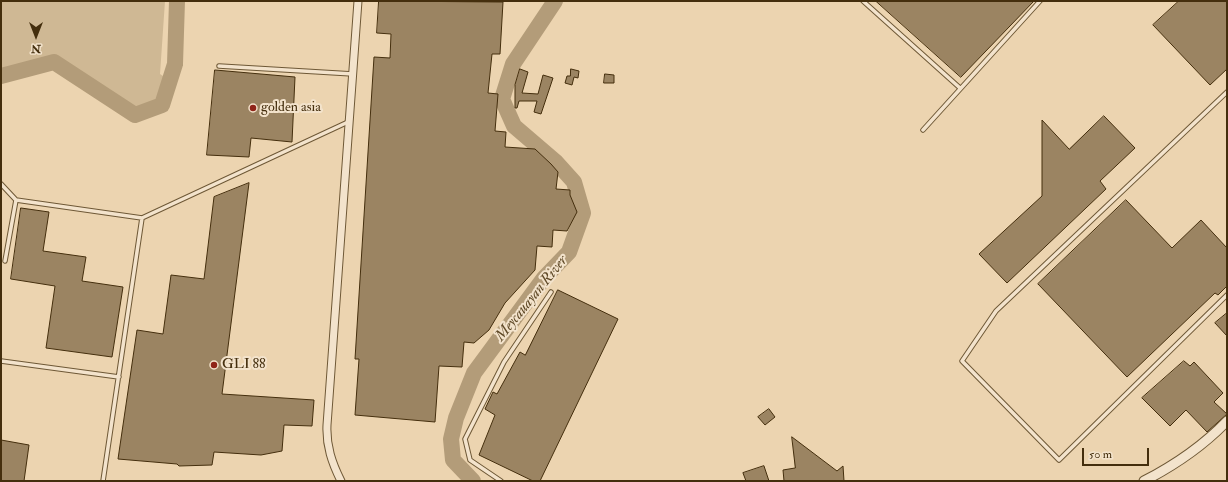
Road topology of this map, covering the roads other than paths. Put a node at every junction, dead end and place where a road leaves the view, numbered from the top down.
1 (358, 1) edge
2 (863, 1) edge
3 (1040, 1) edge
4 (219, 66) dead end
5 (353, 74) junction
6 (960, 88) junction
7 (1227, 92) edge
8 (350, 121) junction
9 (923, 130) dead end
10 (1, 184) edge
11 (16, 200) junction
12 (142, 218) junction
13 (5, 261) dead end
14 (551, 292) dead end
15 (1227, 296) edge
16 (1, 361) edge
17 (119, 377) junction
18 (1227, 421) edge
19 (103, 481) edge
20 (341, 481) edge
21 (501, 481) edge
22 (1144, 481) edge

1 - 5 street
2 - 6 lane
3 - 6 lane
4 - 5 lane
5 - 8 street
6 - 9 lane
7 - 15 lane
8 - 12 lane
8 - 20 street
10 - 11 lane
11 - 12 lane
11 - 13 lane
12 - 17 lane
14 - 21 lane
16 - 17 lane
17 - 19 lane
18 - 22 street

